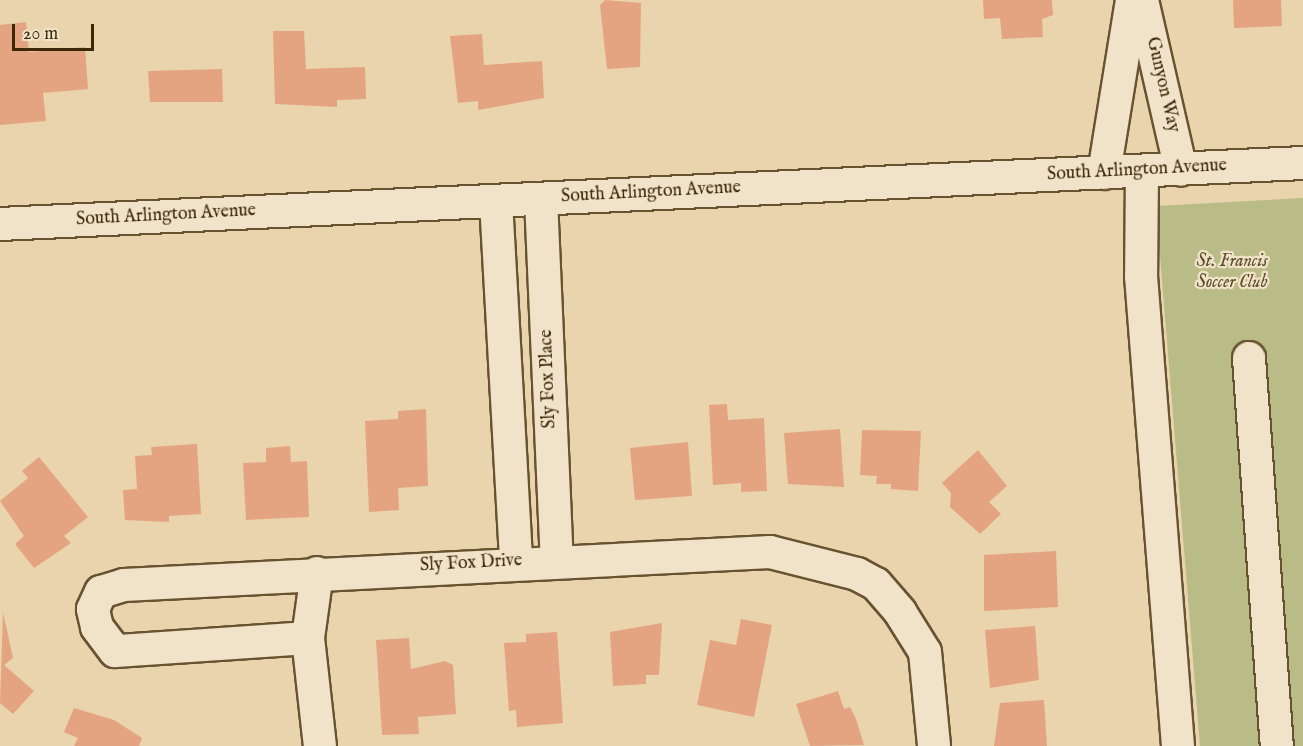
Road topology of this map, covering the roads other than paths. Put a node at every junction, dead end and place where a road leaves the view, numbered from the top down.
1 (1132, 0) edge
2 (1142, 0) edge
3 (1303, 163) edge
4 (1181, 170) junction
5 (1142, 171) junction
6 (1104, 173) junction
7 (541, 199) junction
8 (495, 201) junction
9 (0, 224) edge
10 (1249, 358) dead end
11 (557, 560) junction
12 (516, 561) junction
13 (317, 573) junction
14 (308, 638) junction
15 (320, 746) edge
16 (933, 746) edge
17 (1178, 746) edge
18 (1277, 746) edge

1 - 6 street
2 - 4 street, Gunyon Way
3 - 4 street, South Arlington Avenue
4 - 5 street, South Arlington Avenue
5 - 6 street, South Arlington Avenue
5 - 17 street
6 - 7 street, South Arlington Avenue
7 - 8 street, South Arlington Avenue
7 - 11 street, Sly Fox Place
8 - 9 street, South Arlington Avenue
8 - 12 street
10 - 18 street
11 - 12 street, Sly Fox Drive
11 - 16 street, Sly Fox Drive
12 - 13 street, Sly Fox Drive
13 - 14 street
13 - 14 street, Sly Fox Drive
14 - 15 street

